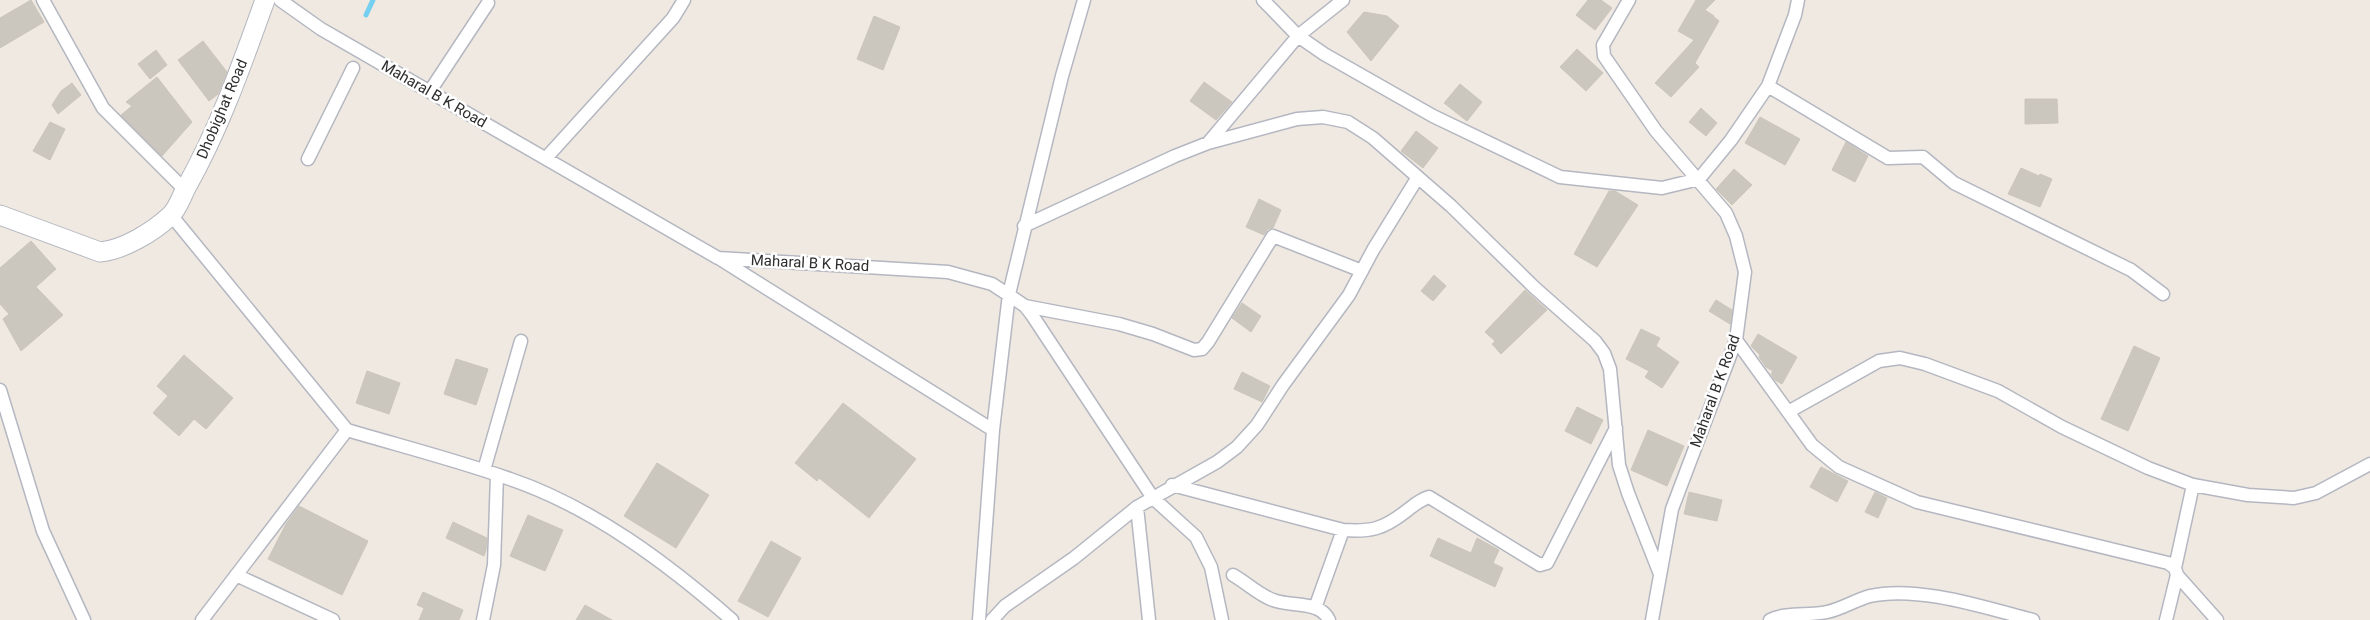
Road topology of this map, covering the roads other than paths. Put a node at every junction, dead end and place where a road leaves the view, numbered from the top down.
1 (43, 0) edge
2 (265, 0) edge
3 (280, 0) edge
4 (1084, 0) edge
5 (1263, 0) edge
6 (1343, 0) edge
7 (1629, 0) edge
8 (1798, 0) edge
9 (685, 2) edge
10 (488, 3) dead end
11 (1298, 36) junction
12 (353, 68) dead end
13 (1768, 86) junction
14 (430, 91) junction
15 (1208, 143) junction
16 (308, 158) dead end
17 (546, 158) junction
18 (1418, 177) junction
19 (1699, 179) junction
20 (184, 190) junction
21 (0, 215) edge
22 (171, 216) junction
23 (1024, 226) junction
24 (718, 258) junction
25 (1362, 271) junction
26 (1009, 294) junction
27 (2163, 294) dead end
28 (1025, 306) junction
29 (521, 340) dead end
30 (1736, 340) junction
31 (0, 390) edge
32 (1788, 412) junction
33 (1616, 428) junction
34 (347, 430) junction
35 (993, 430) junction
36 (2370, 464) edge
37 (484, 470) junction
38 (496, 475) junction
39 (1172, 485) junction
40 (2193, 485) junction
41 (1153, 498) junction
42 (1137, 507) junction
43 (1343, 530) junction
44 (2176, 571) junction
45 (1660, 574) junction
46 (236, 575) junction
47 (1234, 575) dead end
48 (1315, 608) junction
49 (84, 620) edge
50 (202, 620) edge
51 (333, 620) edge
52 (483, 620) edge
53 (732, 620) edge
54 (980, 620) edge
55 (992, 620) edge
56 (1149, 620) edge
57 (1222, 620) edge
58 (1329, 620) edge
59 (1652, 620) edge
60 (1770, 620) edge
61 (2032, 620) edge
62 (2166, 620) edge
63 (2217, 620) edge

1 - 20 street
2 - 20 street, Dhobighat Road
3 - 14 street, Maharal B K Road
4 - 23 street
5 - 11 street
6 - 11 street
7 - 19 street, Maharal B K Road
8 - 13 street
9 - 17 street
10 - 14 street
11 - 15 street
11 - 19 street
12 - 16 street
13 - 19 street
13 - 27 street
14 - 17 street, Maharal B K Road
15 - 18 street
15 - 23 street
17 - 24 street, Maharal B K Road
18 - 25 street
18 - 33 street
19 - 30 street, Maharal B K Road
20 - 22 street, Dhobighat Road
21 - 22 street
22 - 34 street
23 - 26 street
24 - 26 street, Maharal B K Road
24 - 35 street
25 - 28 street
25 - 39 street
26 - 28 street, Maharal B K Road
26 - 35 street
28 - 41 street, Maharal B K Road
29 - 37 street
30 - 32 street
30 - 45 street, Maharal B K Road
31 - 49 street
32 - 40 street
32 - 44 street
33 - 43 street
33 - 45 street
34 - 37 street
34 - 46 street
35 - 54 street
36 - 40 street
37 - 38 street
38 - 52 street
38 - 53 street
39 - 41 street
39 - 43 street
40 - 44 street
41 - 42 street
41 - 57 street, Maharal B K Road
42 - 55 street
42 - 56 street
43 - 48 street
44 - 62 street
44 - 63 street
45 - 59 street, Maharal B K Road
46 - 50 street
46 - 51 street
47 - 48 street
48 - 58 street
60 - 61 street

